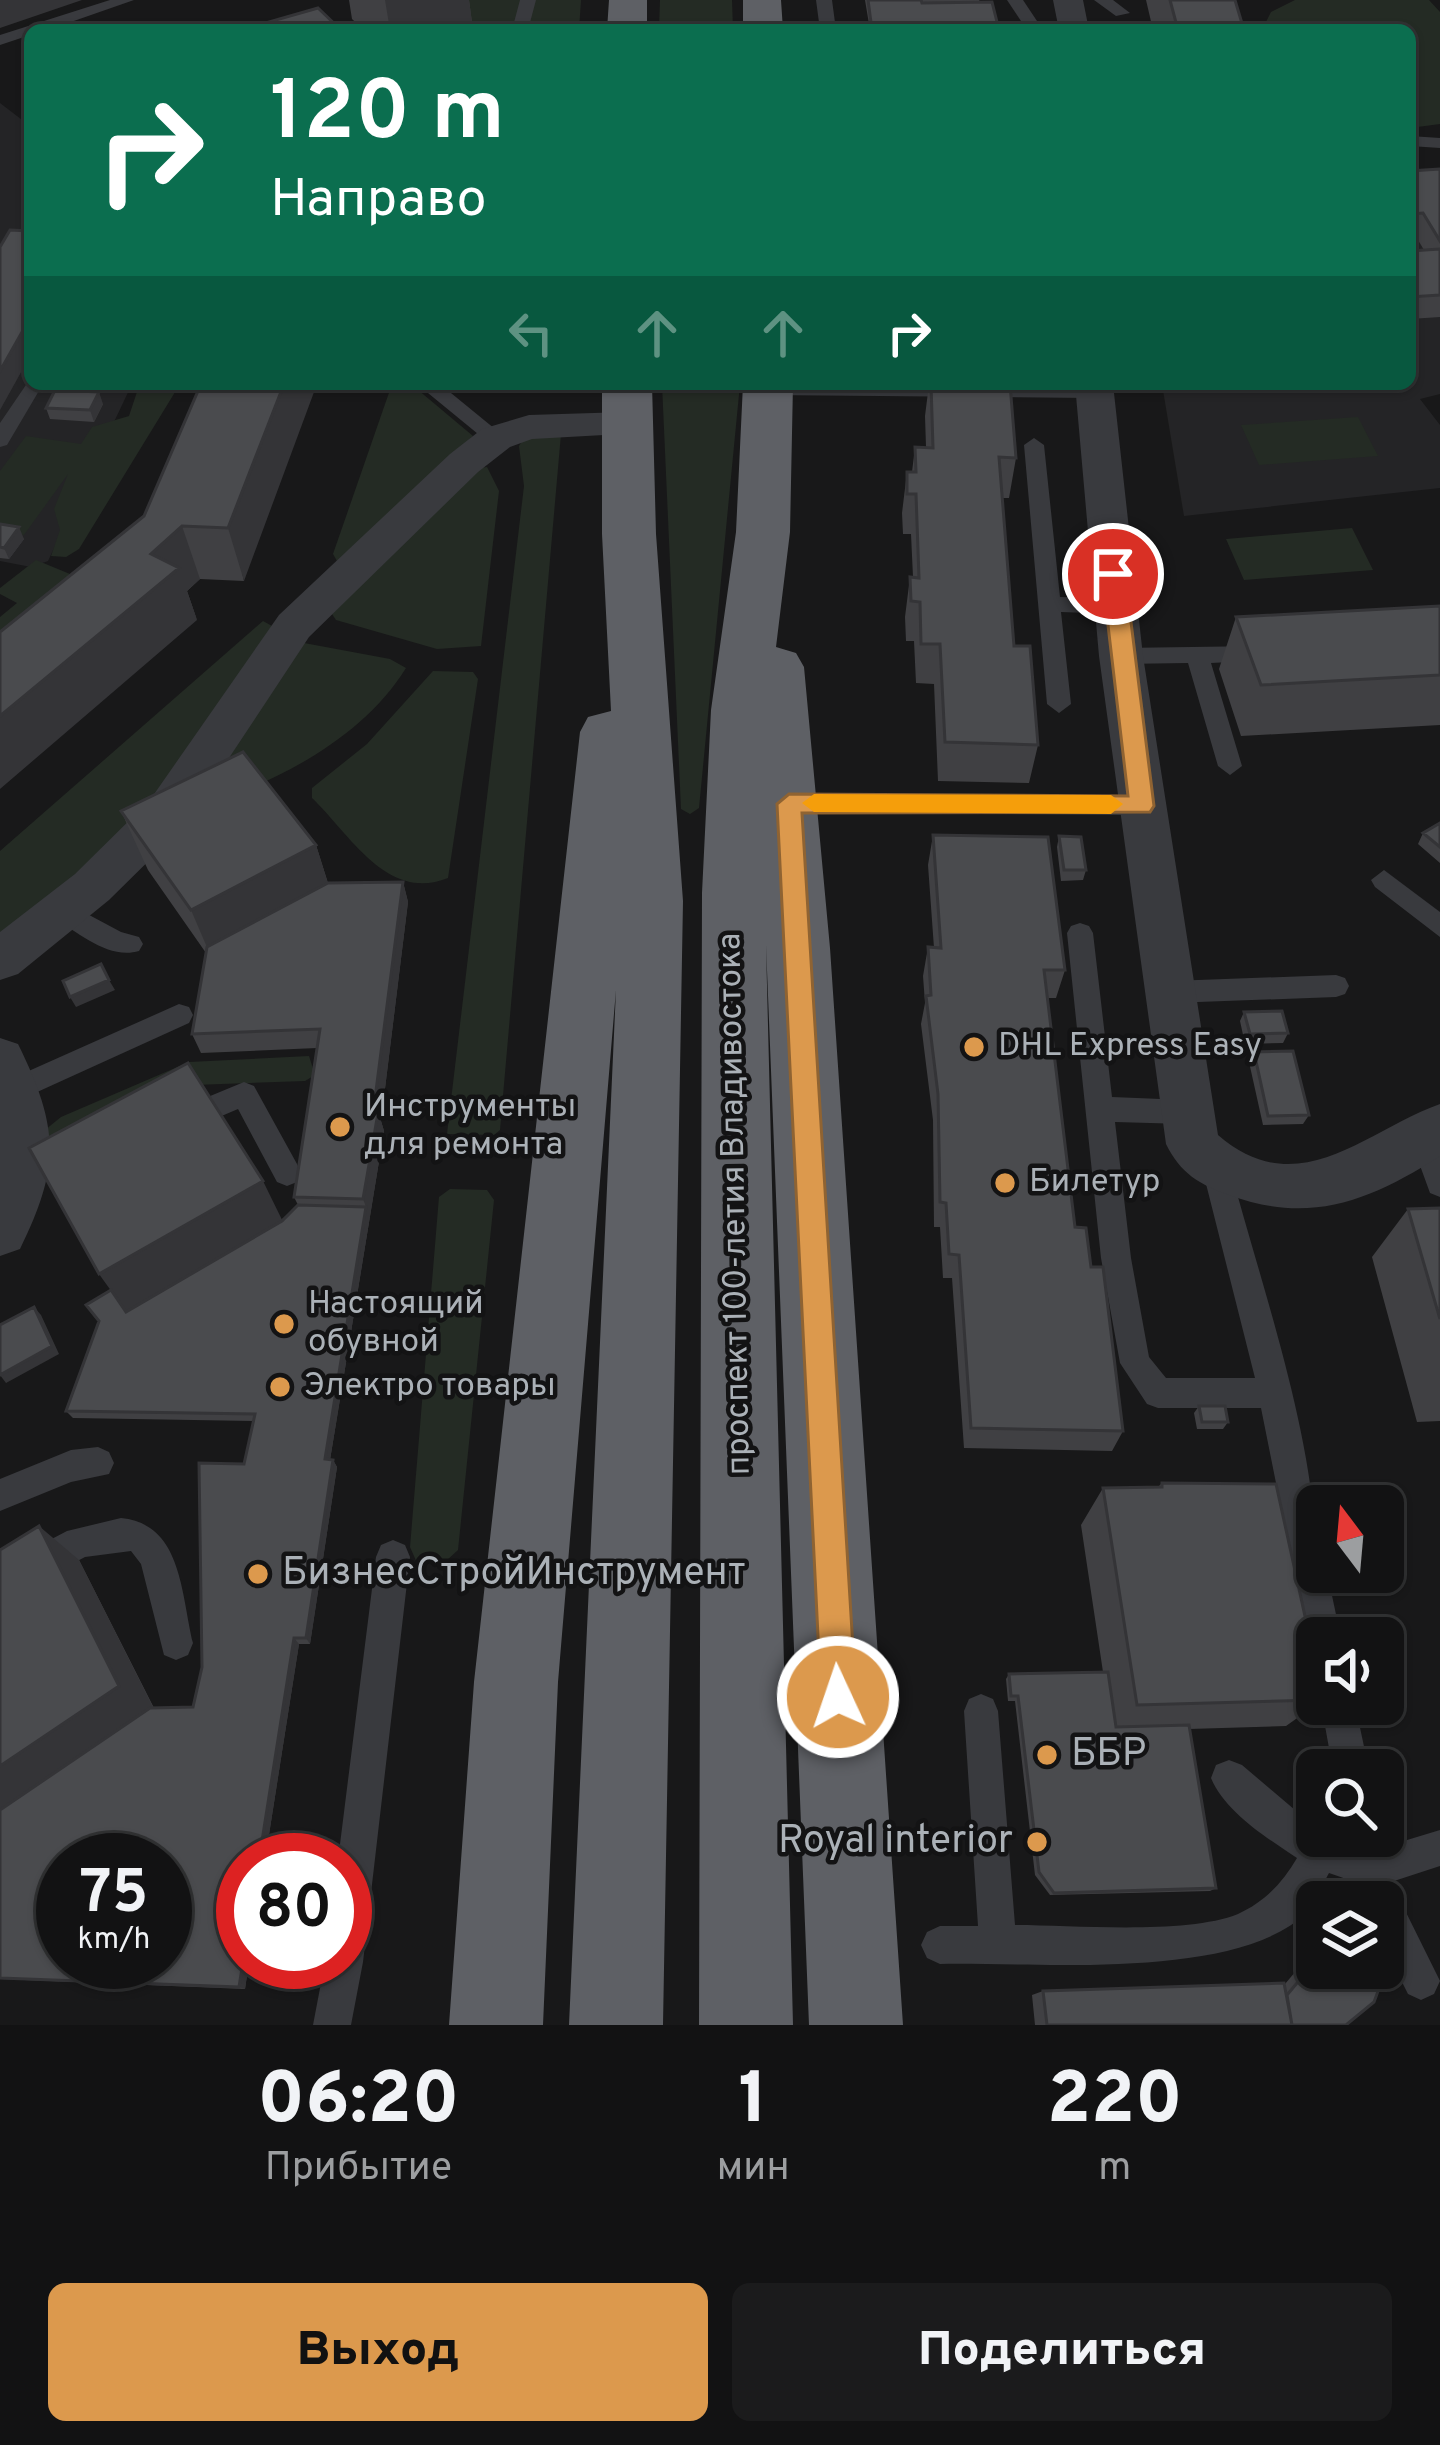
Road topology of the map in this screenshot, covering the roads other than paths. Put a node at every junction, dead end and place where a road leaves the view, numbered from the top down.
1 (126, 0) edge
2 (1102, 0) edge
3 (1122, 13) dead end
4 (49, 24) edge
5 (29, 390) edge
6 (435, 390) edge
7 (767, 390) edge
8 (1094, 390) edge
9 (626, 404) edge
10 (496, 438) junction
11 (0, 440) edge
12 (1034, 445) dead end
13 (763, 532) junction
14 (628, 534) junction
15 (1048, 604) junction
16 (1116, 606) junction
17 (1282, 653) edge
18 (1121, 656) junction
19 (1197, 656) junction
20 (1059, 704) dead end
21 (1230, 766) dead end
22 (789, 804) junction
23 (1141, 806) junction
24 (1384, 880) dead end
25 (63, 911) junction
26 (1440, 927) edge
27 (1081, 933) dead end
28 (130, 944) dead end
29 (0, 960) edge
30 (1336, 986) dead end
31 (1171, 992) junction
32 (179, 1015) dead end
33 (7, 1075) edge
34 (1098, 1109) junction
35 (1185, 1112) junction
36 (165, 1130) edge
37 (1435, 1150) edge
38 (1215, 1164) junction
39 (287, 1173) dead end
40 (26, 1201) edge
41 (1274, 1393) junction
42 (98, 1463) dead end
43 (0, 1495) edge
44 (393, 1557) dead end
45 (0, 1585) edge
46 (1320, 1617) edge
47 (176, 1643) dead end
48 (981, 1711) dead end
49 (1229, 1778) dead end
50 (1296, 1827) edge
51 (359, 1833) edge
52 (1440, 1848) edge
53 (1319, 1857) edge
54 (1350, 1857) edge
55 (1364, 1866) junction
56 (998, 1944) junction
57 (940, 1945) dead end
58 (1421, 1981) dead end
59 (339, 1989) edge
60 (332, 2025) edge
61 (496, 2025) edge
62 (616, 2025) edge
63 (746, 2025) edge
64 (856, 2025) edge

1 - 4 lane
2 - 3 lane
5 - 11 lane
6 - 10 lane
7 - 13 highway, проспект 100-летия Владивостока
8 - 16 street
9 - 10 street
9 - 14 highway
10 - 25 street
12 - 15 lane
13 - 22 highway
13 - 63 highway, проспект 100-летия Владивостока
14 - 61 highway
14 - 62 highway
15 - 16 lane
15 - 20 lane
16 - 18 street
17 - 19 lane
18 - 19 lane
18 - 23 street
19 - 21 lane
22 - 23 lane
22 - 64 highway
23 - 31 street
24 - 26 lane
25 - 28 lane
25 - 29 street
27 - 34 lane
30 - 31 lane
31 - 35 street
32 - 33 lane
33 - 40 street
34 - 35 lane
34 - 41 lane
35 - 38 street
36 - 39 lane
37 - 38 street
38 - 41 lane
41 - 46 lane
42 - 43 lane
44 - 51 lane
45 - 47 lane
48 - 56 lane
49 - 50 lane
52 - 55 lane
53 - 56 lane
54 - 55 lane
55 - 58 lane
56 - 57 lane
59 - 60 lane

